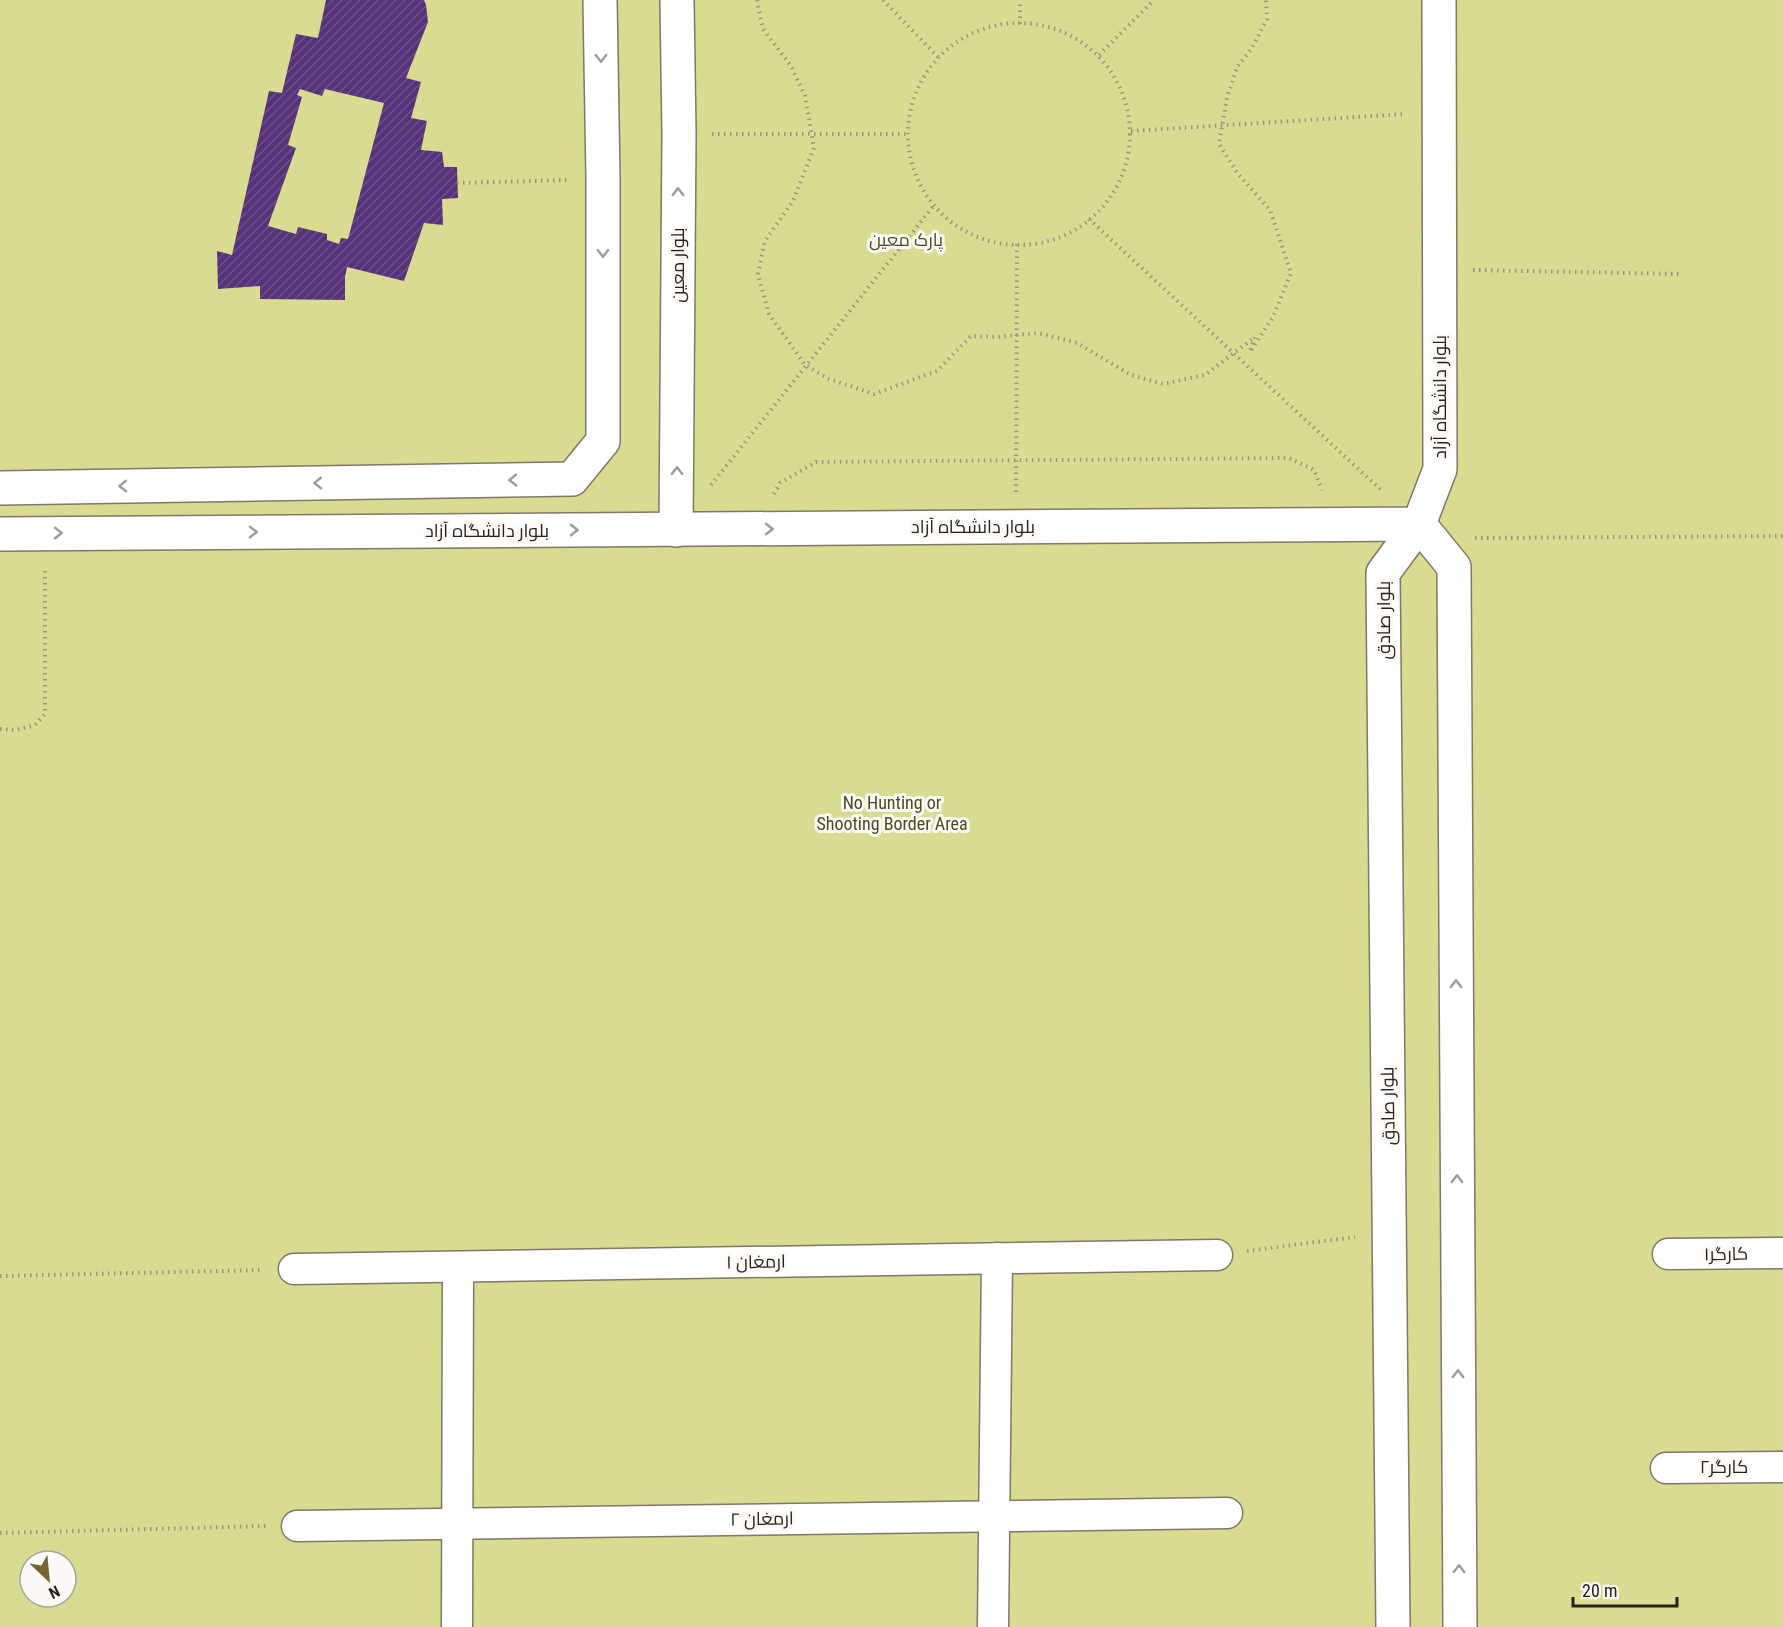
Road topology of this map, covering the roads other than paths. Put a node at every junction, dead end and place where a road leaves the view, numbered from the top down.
1 (600, 0) edge
2 (677, 0) edge
3 (1439, 0) edge
4 (0, 489) edge
5 (676, 530) junction
6 (1424, 531) junction
7 (0, 534) edge
8 (1783, 1253) edge
9 (1668, 1254) dead end
10 (1217, 1255) road end
11 (997, 1258) junction
12 (459, 1267) junction
13 (294, 1269) road end
14 (1783, 1467) edge
15 (1666, 1468) dead end
16 (1227, 1513) dead end
17 (994, 1517) junction
18 (458, 1523) junction
19 (297, 1526) road end
20 (457, 1627) edge
21 (993, 1627) edge
22 (1393, 1627) edge
23 (1460, 1627) edge

1 -> 4 street
5 -> 2 street, بلوار معین
3 - 6 street, بلوار دانشگاه آزاد
5 -> 6 street, بلوار دانشگاه آزاد
7 -> 5 street, بلوار دانشگاه آزاد
6 - 22 street, بلوار صادق
23 -> 6 street
8 - 9 street, کارگر۱
10 - 11 street, ارمغان ۱
11 - 12 street, ارمغان ۱
11 - 17 street
12 - 13 street, ارمغان ۱
12 - 18 street
14 - 15 street, کارگر۲
16 - 17 street, ارمغان ۲
17 - 18 street, ارمغان ۲
17 - 21 street
18 - 19 street, ارمغان ۲
18 - 20 street

